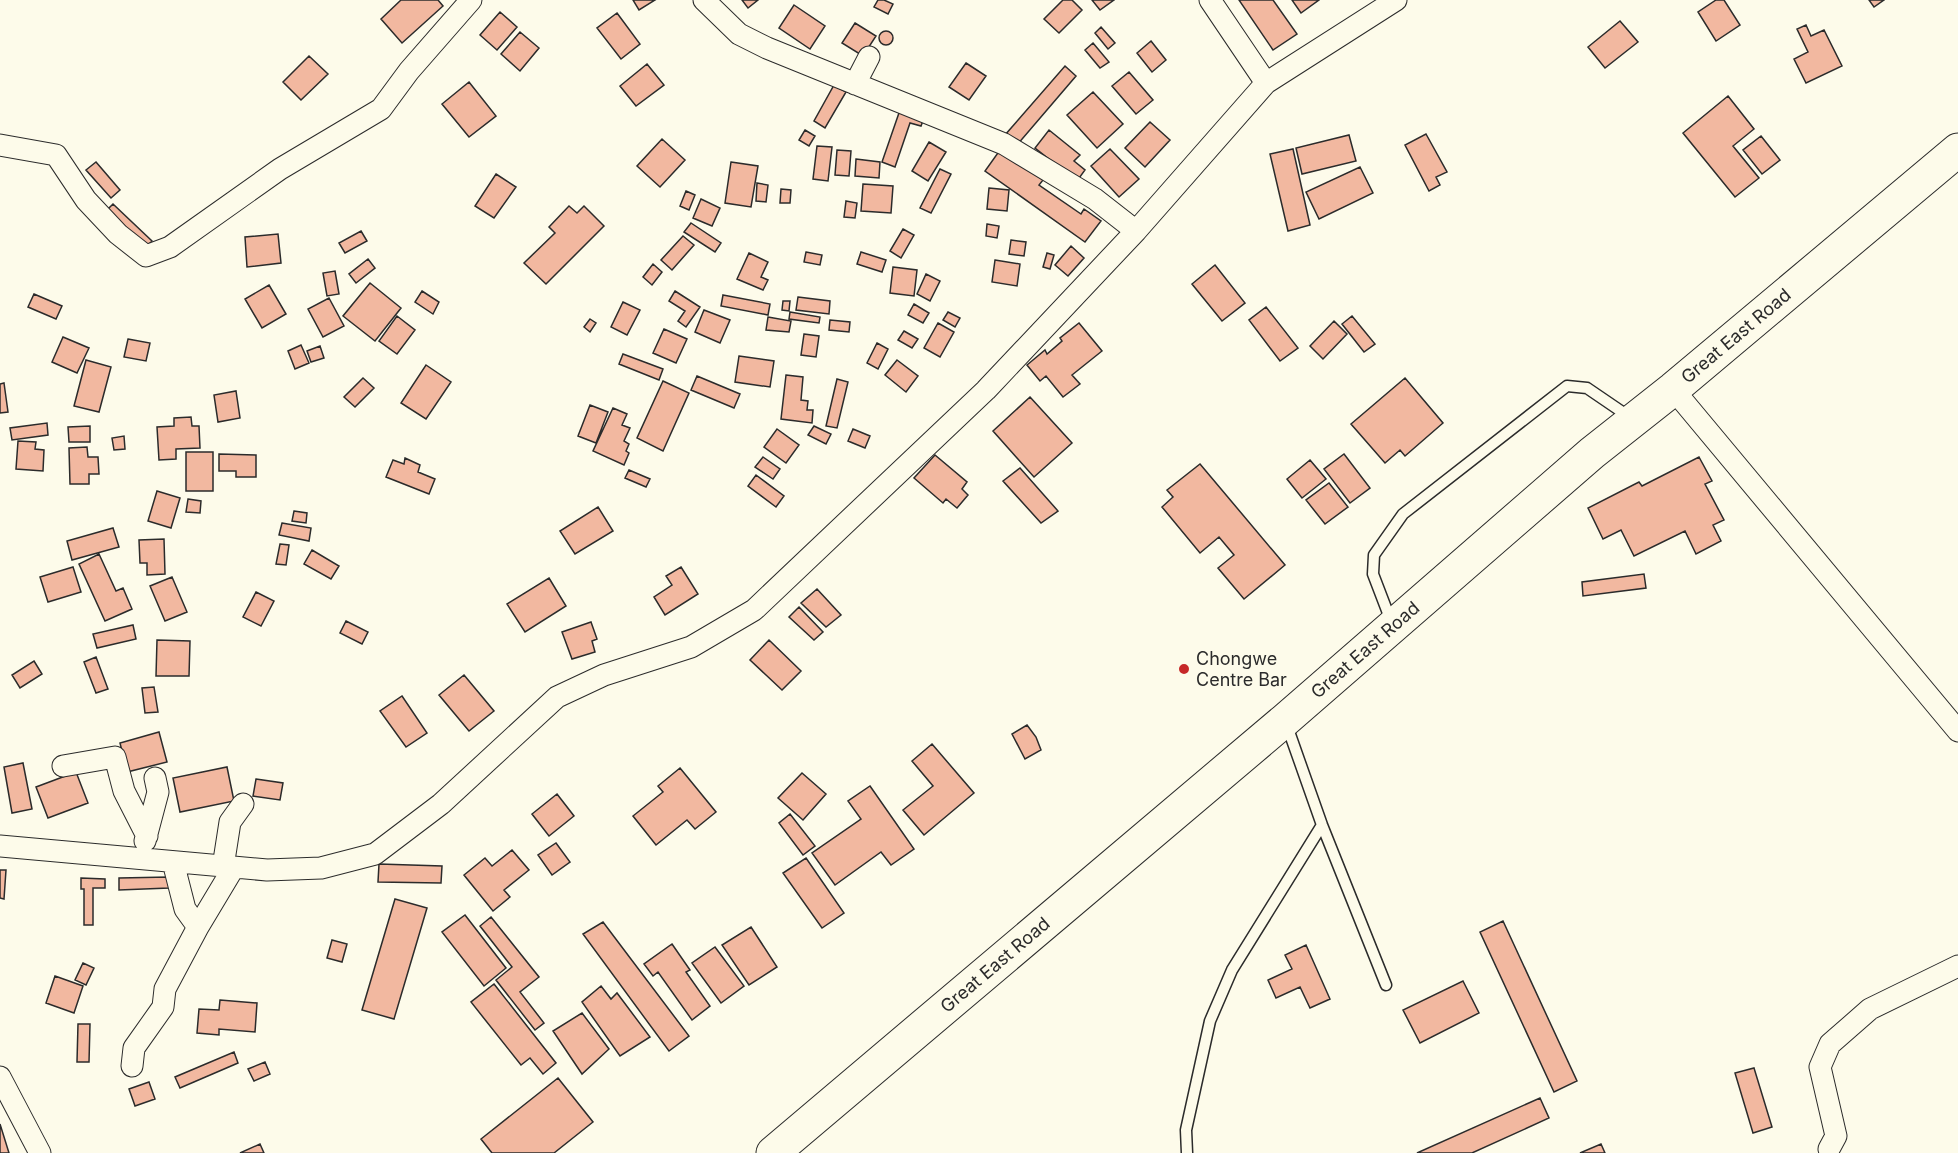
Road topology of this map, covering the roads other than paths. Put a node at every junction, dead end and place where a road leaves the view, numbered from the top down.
1 (471, 0) edge
2 (704, 0) edge
3 (1210, 0) edge
4 (1396, 0) edge
5 (869, 57) dead end
6 (1266, 83) junction
7 (855, 84) junction
8 (0, 145) edge
9 (1958, 150) edge
10 (1136, 231) junction
11 (1673, 389) junction
12 (1634, 420) junction
13 (1393, 627) junction
14 (1285, 720) junction
15 (1958, 731) edge
16 (63, 766) dead end
17 (155, 778) dead end
18 (243, 804) dead end
19 (1322, 825) junction
20 (147, 836) junction
21 (0, 846) edge
22 (141, 859) junction
23 (173, 862) junction
24 (228, 867) junction
25 (198, 927) junction
26 (1958, 966) edge
27 (1386, 985) dead end
28 (132, 1066) dead end
29 (0, 1077) edge
30 (1825, 1151) edge
31 (40, 1153) edge
32 (773, 1153) edge
33 (1187, 1153) edge

1 - 8 street
2 - 7 street
3 - 6 street
4 - 6 street
5 - 7 street
6 - 10 street
7 - 10 street
9 - 11 highway, Great East Road
10 - 24 street
11 - 12 highway, Great East Road
11 - 15 street
12 - 13 highway, Great East Road
12 - 13 lane
13 - 14 highway, Great East Road
14 - 19 lane
14 - 32 highway, Great East Road
16 - 20 street
17 - 20 street
18 - 24 street
19 - 27 lane
19 - 33 lane
20 - 22 street
21 - 22 street
22 - 23 street
23 - 24 street
23 - 25 street
24 - 25 street
25 - 28 street
26 - 30 street
29 - 31 street

